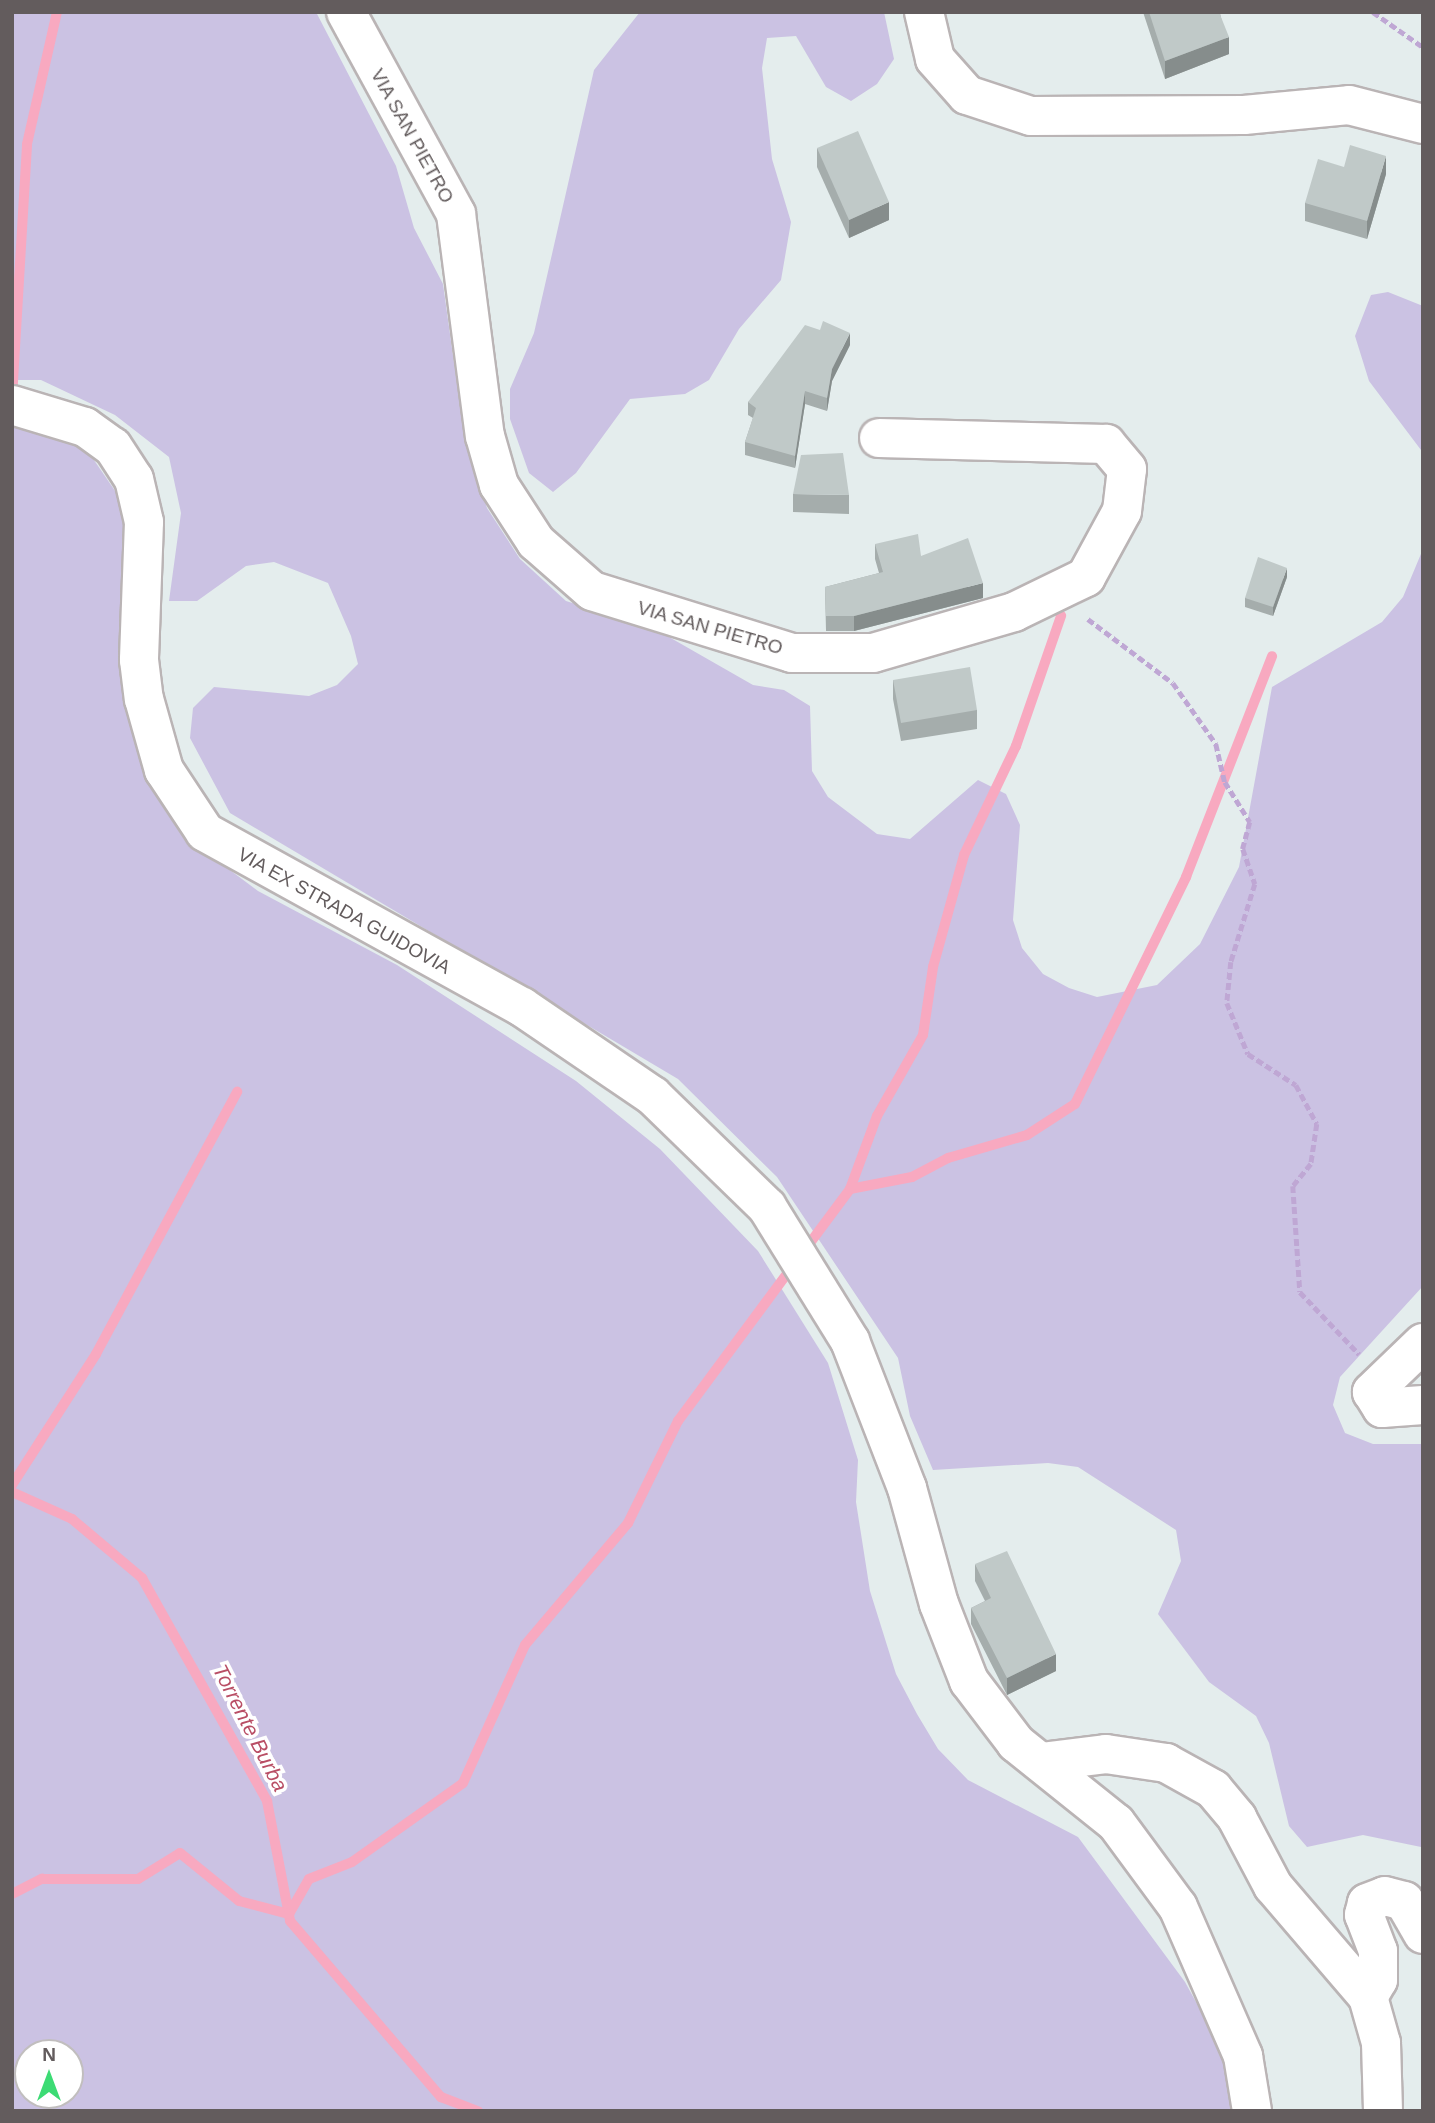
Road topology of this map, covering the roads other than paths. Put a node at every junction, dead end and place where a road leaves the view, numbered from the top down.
1 (346, 12) edge
2 (924, 12) edge
3 (1423, 124) edge
4 (12, 405) edge
5 (879, 438) dead end
6 (1423, 1343) edge
7 (1423, 1405) edge
8 (1041, 1762) junction
9 (1423, 1934) edge
10 (1368, 1997) junction
11 (1252, 2111) edge
12 (1383, 2111) edge

1 - 5 street, VIA SAN PIETRO
2 - 3 street
4 - 8 street, VIA EX STRADA GUIDOVIA
6 - 7 street
8 - 10 street
8 - 11 street, VIA EX STRADA GUIDOVIA
9 - 10 street
10 - 12 street

